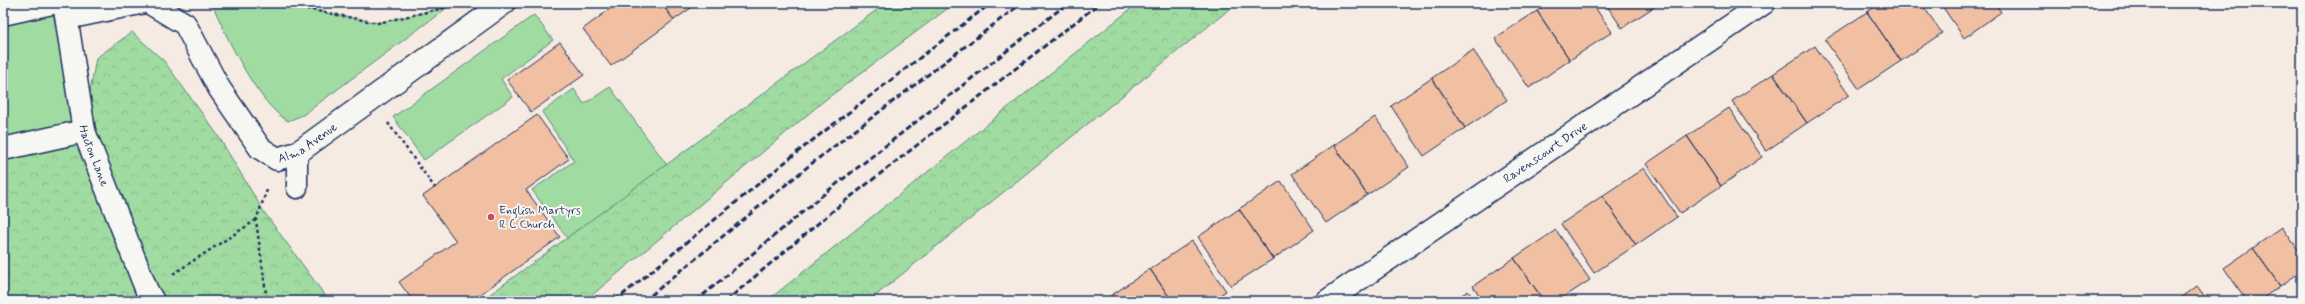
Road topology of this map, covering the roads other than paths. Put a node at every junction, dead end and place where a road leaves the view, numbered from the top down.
1 (140, 3) edge
2 (150, 3) edge
3 (504, 3) edge
4 (1764, 3) edge
5 (61, 8) edge
6 (3, 14) edge
7 (84, 131) junction
8 (3, 149) edge
9 (287, 156) junction
10 (297, 188) dead end
11 (150, 296) edge
12 (1327, 301) edge

1 - 5 street
2 - 9 street, Alma Avenue
3 - 9 street, Alma Avenue
4 - 12 street, Ravenscourt Drive
5 - 6 street
5 - 7 street, Hacton Lane
7 - 8 street
7 - 11 street, Hacton Lane
9 - 10 lane

